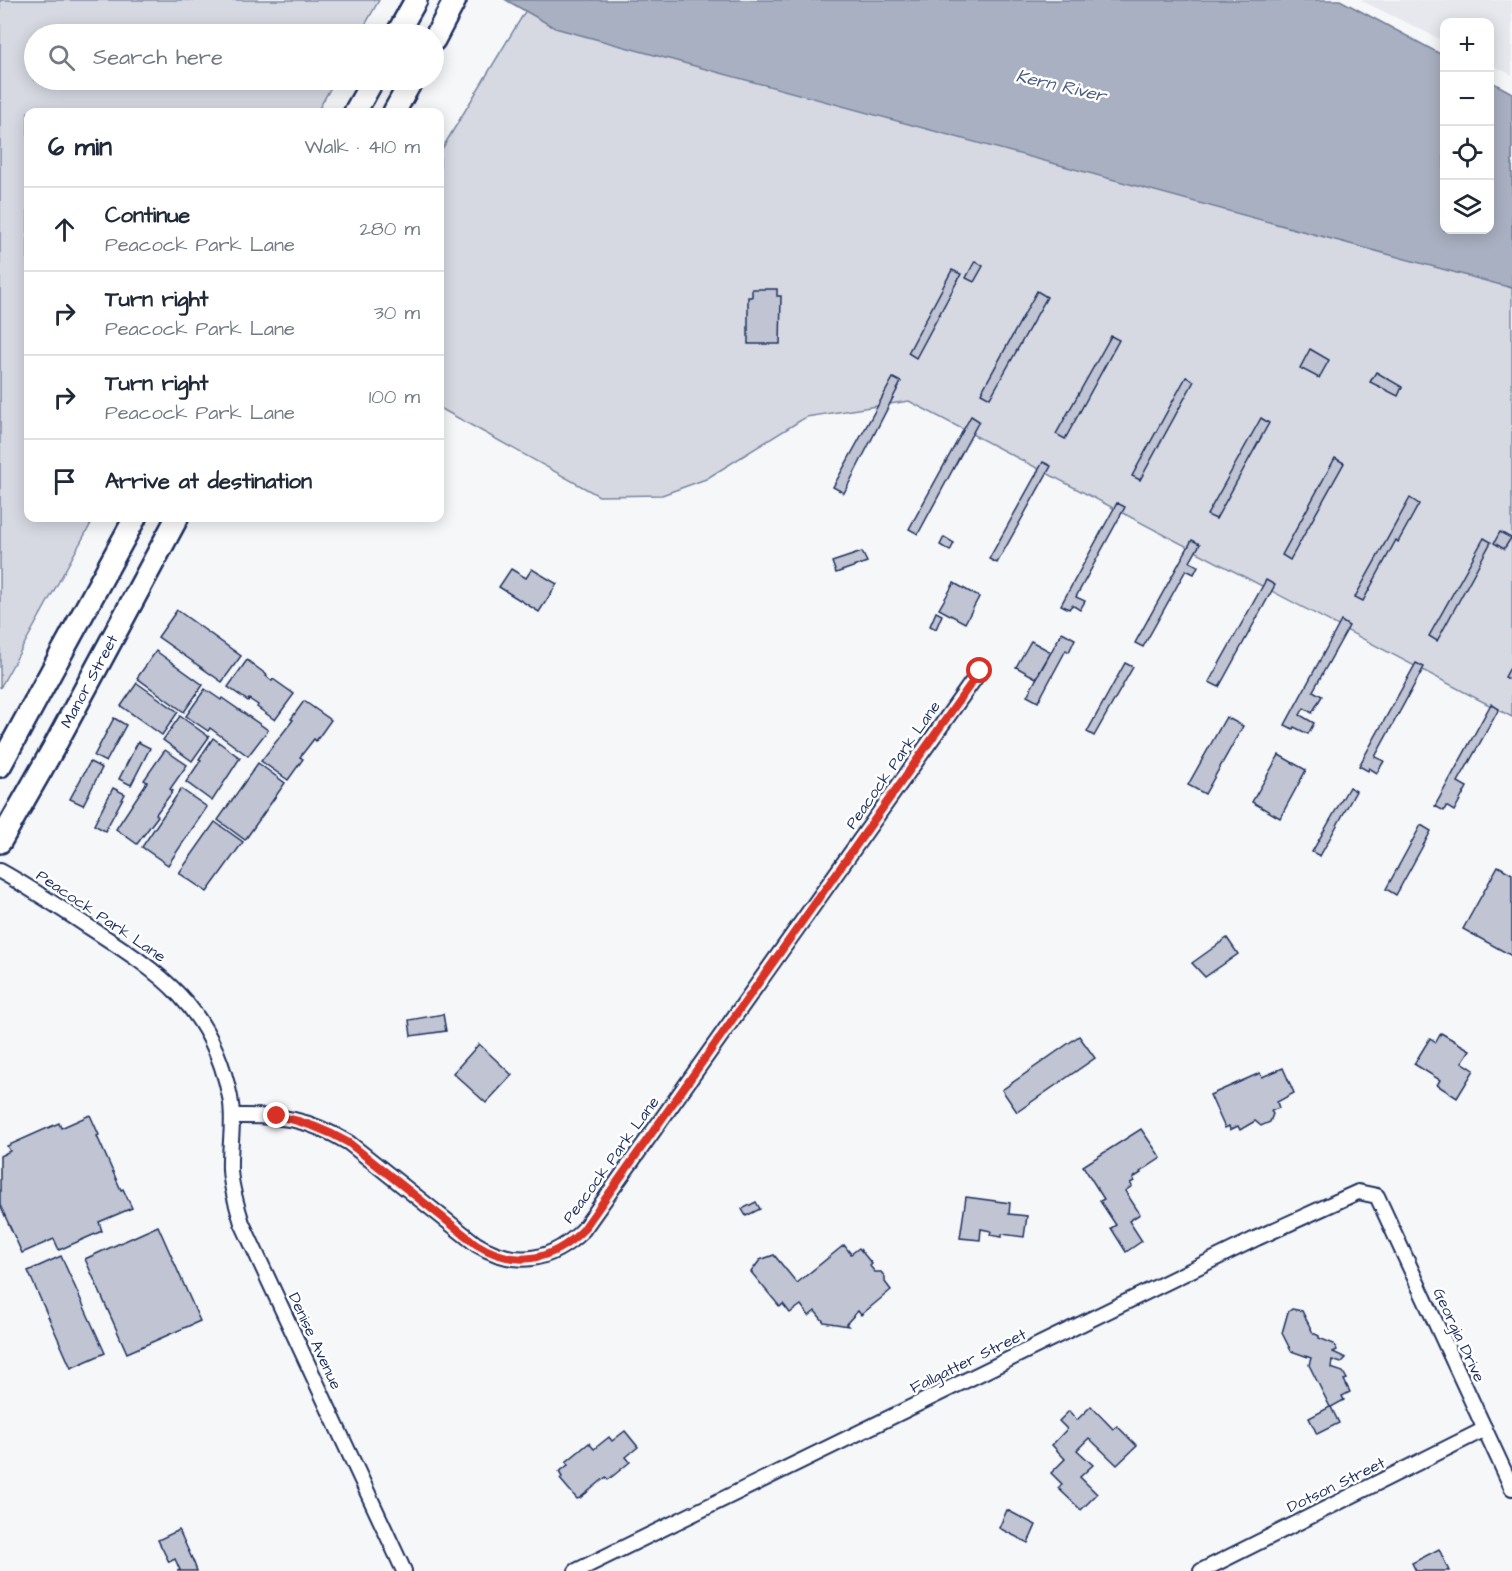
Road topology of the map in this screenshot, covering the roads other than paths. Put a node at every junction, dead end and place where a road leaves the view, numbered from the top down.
1 (416, 0) edge
2 (455, 0) edge
3 (403, 24) edge
4 (442, 24) edge
5 (367, 90) edge
6 (406, 90) edge
7 (357, 108) edge
8 (397, 108) edge
9 (133, 522) edge
10 (175, 522) edge
11 (980, 671) dead end
12 (0, 766) edge
13 (0, 842) edge
14 (0, 871) edge
15 (233, 1116) junction
16 (1377, 1196) joint
17 (1485, 1430) junction
18 (1512, 1488) edge
19 (404, 1571) edge
20 (576, 1571) edge
21 (1201, 1571) edge

1 - 3 main road
2 - 4 main road
5 - 7 main road
6 - 8 main road
9 - 12 main road
10 - 13 main road, Manor Street
11 - 15 street, Peacock Park Lane
14 - 15 street, Peacock Park Lane
15 - 19 street, Denise Avenue
16 - 17 street, Georgia Drive
16 - 20 street, Fallgatter Street
17 - 18 street, Georgia Drive
17 - 21 street, Dotson Street

